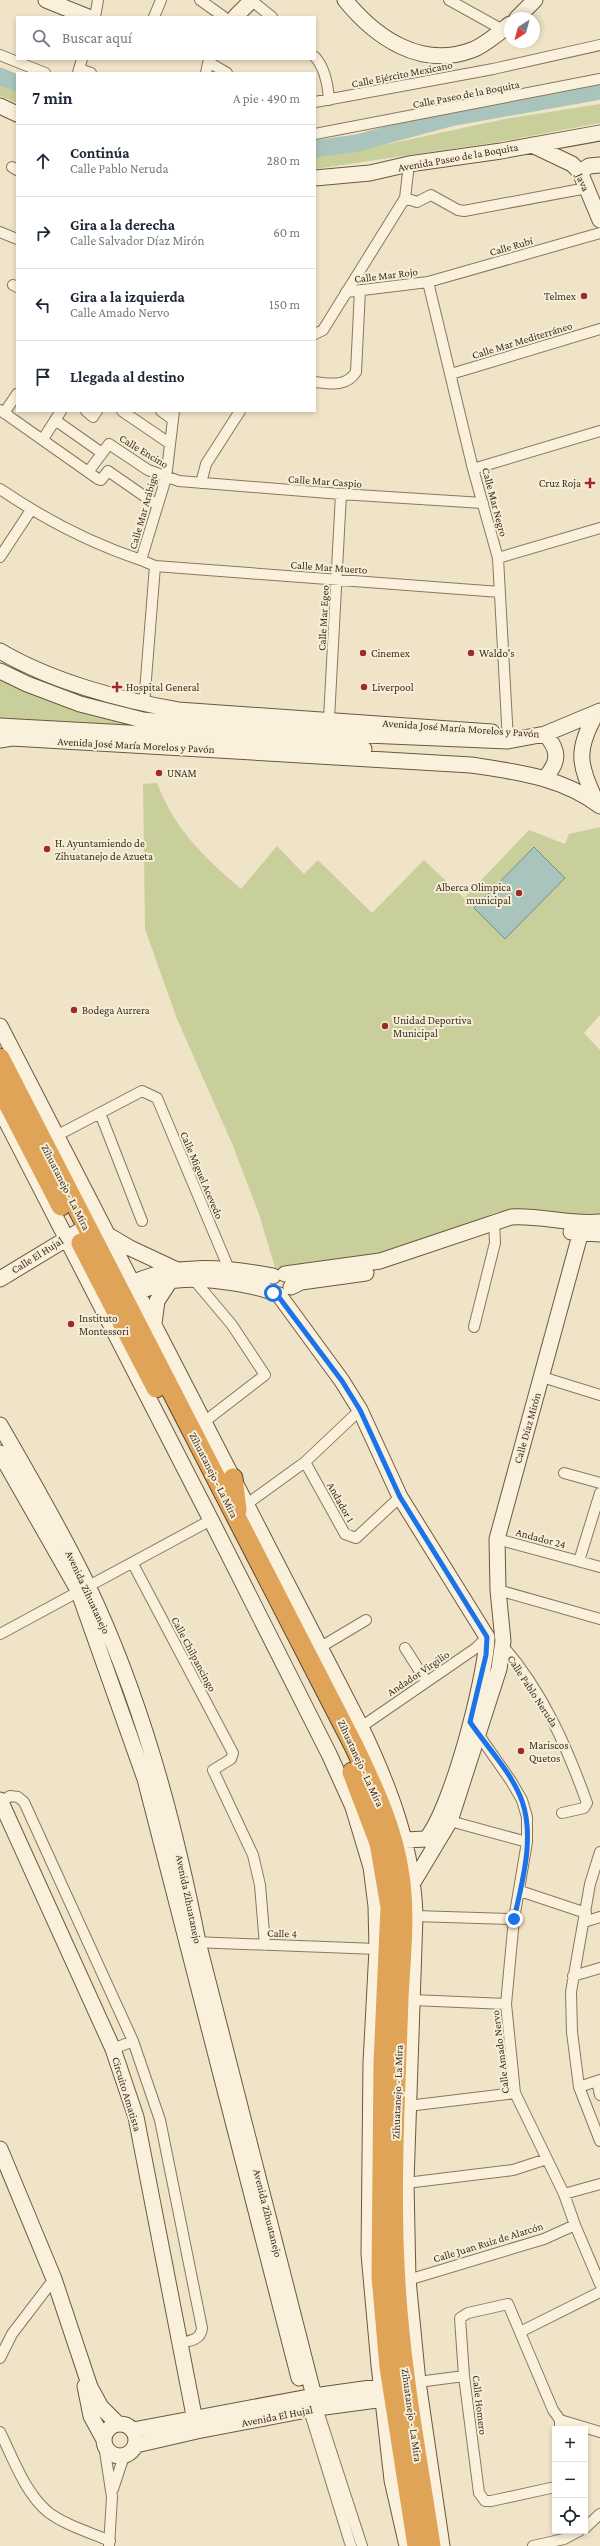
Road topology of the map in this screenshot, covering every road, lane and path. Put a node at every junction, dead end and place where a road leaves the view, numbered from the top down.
1 (46, 0) edge
2 (98, 0) edge
3 (161, 0) edge
4 (200, 0) edge
5 (252, 0) edge
6 (345, 0) edge
7 (449, 0) edge
8 (535, 0) edge
9 (523, 12) edge
10 (86, 16) edge
11 (95, 16) edge
12 (154, 16) edge
13 (223, 16) edge
14 (237, 16) edge
15 (271, 16) edge
16 (504, 26) edge
17 (504, 28) edge
18 (600, 45) edge
19 (0, 55) edge
20 (316, 58) edge
21 (82, 60) edge
22 (208, 65) edge
23 (79, 71) edge
24 (42, 72) edge
25 (225, 72) edge
26 (600, 79) edge
27 (329, 100) junction
28 (316, 102) edge
29 (0, 106) edge
30 (16, 114) edge
31 (600, 133) edge
32 (316, 134) edge
33 (532, 145) junction
34 (409, 164) junction
35 (600, 165) edge
36 (580, 172) junction
37 (316, 178) edge
38 (587, 188) junction
39 (405, 198) junction
40 (600, 220) edge
41 (0, 232) edge
42 (600, 233) edge
43 (16, 239) edge
44 (428, 282) junction
45 (360, 290) junction
46 (346, 292) junction
47 (600, 329) edge
48 (316, 334) edge
49 (451, 374) junction
50 (316, 382) edge
51 (16, 395) edge
52 (2, 411) edge
53 (123, 412) edge
54 (239, 412) edge
55 (58, 415) edge
56 (173, 415) edge
57 (600, 431) edge
58 (43, 439) junction
59 (169, 443) junction
60 (102, 453) junction
61 (473, 469) junction
62 (88, 472) junction
63 (166, 478) junction
64 (198, 483) junction
65 (0, 489) edge
66 (341, 494) junction
67 (483, 503) junction
68 (157, 505) junction
69 (31, 510) junction
70 (600, 528) edge
71 (0, 557) edge
72 (498, 558) junction
73 (141, 560) junction
74 (156, 566) junction
75 (337, 579) junction
76 (500, 592) junction
77 (0, 651) edge
78 (0, 671) edge
79 (144, 704) junction
80 (598, 713) edge
81 (250, 714) junction
82 (329, 719) junction
83 (0, 726) edge
84 (251, 730) junction
85 (545, 734) junction
86 (507, 736) junction
87 (6, 739) edge
88 (149, 740) junction
89 (545, 778) junction
90 (598, 805) edge
91 (0, 1026) edge
92 (0, 1058) edge
93 (0, 1088) edge
94 (0, 1111) edge
95 (100, 1113) junction
96 (56, 1136) junction
97 (31, 1159) junction
98 (142, 1220) dead end
99 (600, 1222) edge
100 (495, 1226) junction
101 (81, 1229) junction
102 (107, 1234) junction
103 (600, 1234) edge
104 (580, 1235) junction
105 (229, 1269) junction
106 (174, 1276) junction
107 (0, 1279) edge
108 (283, 1279) junction
109 (194, 1281) junction
110 (275, 1294) junction
111 (118, 1297) junction
112 (154, 1323) junction
113 (474, 1327) dead end
114 (542, 1377) junction
115 (600, 1395) edge
116 (360, 1410) junction
117 (204, 1422) junction
118 (0, 1425) edge
119 (0, 1453) edge
120 (305, 1462) junction
121 (564, 1472) dead end
122 (233, 1478) junction
123 (600, 1482) edge
124 (600, 1493) edge
125 (400, 1497) junction
126 (247, 1504) junction
127 (211, 1520) junction
128 (238, 1522) junction
129 (497, 1539) junction
130 (579, 1561) junction
131 (133, 1564) junction
132 (600, 1567) edge
133 (83, 1588) junction
134 (498, 1590) junction
135 (472, 1612) junction
136 (501, 1617) junction
137 (600, 1619) edge
138 (366, 1620) dead end
139 (0, 1634) edge
140 (487, 1637) junction
141 (504, 1646) junction
142 (319, 1648) junction
143 (405, 1648) dead end
144 (426, 1681) junction
145 (361, 1727) junction
146 (474, 1728) junction
147 (0, 1801) edge
148 (562, 1813) dead end
149 (450, 1821) junction
150 (405, 1840) junction
151 (527, 1842) junction
152 (600, 1852) edge
153 (414, 1881) junction
154 (520, 1891) junction
155 (415, 1916) junction
156 (600, 1916) edge
157 (585, 1917) junction
158 (514, 1919) junction
159 (192, 1942) junction
160 (265, 1945) junction
161 (376, 1949) junction
162 (600, 1968) edge
163 (573, 1976) junction
164 (412, 2000) junction
165 (506, 2004) junction
166 (133, 2041) junction
167 (113, 2049) junction
168 (377, 2063) junction
169 (598, 2081) edge
170 (579, 2087) junction
171 (515, 2093) junction
172 (600, 2095) edge
173 (408, 2106) junction
174 (600, 2141) edge
175 (0, 2149) edge
176 (547, 2159) junction
177 (406, 2183) junction
178 (600, 2184) edge
179 (564, 2194) junction
180 (575, 2225) junction
181 (54, 2279) junction
182 (408, 2280) junction
183 (600, 2284) edge
184 (600, 2292) edge
185 (520, 2332) junction
186 (179, 2343) junction
187 (0, 2358) edge
188 (81, 2360) junction
189 (464, 2376) junction
190 (400, 2391) junction
191 (311, 2403) junction
192 (117, 2423) junction
193 (560, 2424) edge
194 (196, 2425) junction
195 (0, 2432) edge
196 (600, 2432) edge
197 (134, 2438) junction
198 (104, 2441) junction
199 (124, 2456) junction
200 (552, 2488) edge
201 (112, 2497) junction
202 (600, 2514) edge
203 (588, 2525) edge
204 (573, 2534) edge
205 (109, 2544) edge
206 (351, 2546) edge
207 (362, 2546) edge
208 (407, 2546) edge
209 (417, 2546) edge
210 (431, 2546) edge
211 (442, 2546) edge
212 (533, 2546) edge

1 - 10 main road
2 - 11 street
3 - 12 street
4 - 13 street
5 - 14 main road
5 - 15 street
6 - 17 main road
7 - 16 street
8 - 9 main road
18 - 27 street, Calle Ejército Mexicano
19 - 24 street
20 - 27 street
21 - 23 street
22 - 25 street
26 - 32 street, Calle Paseo de la Boquita
27 - 28 street, Calle Ejército Mexicano
29 - 30 main road
31 - 33 main road, Avenida Paseo de la Boquita
33 - 34 main road, Avenida Paseo de la Boquita
33 - 36 main road, Java
34 - 37 main road, Avenida Paseo de la Boquita
34 - 39 street
35 - 36 main road
36 - 38 main road, Java
38 - 39 street
38 - 40 main road, Java
39 - 46 street
41 - 43 street
42 - 44 street, Calle Rubí
44 - 45 street, Calle Mar Rojo
44 - 49 street, Calle Mar Negro
45 - 46 street, Calle Mar Rojo
45 - 50 street
46 - 48 street
47 - 49 street, Calle Mar Mediterráneo
49 - 61 street, Calle Mar Negro
51 - 52 street
52 - 58 street
53 - 59 street
54 - 64 street
55 - 58 street
55 - 60 street
56 - 59 street, Calle Mar Arábigo
57 - 61 street
58 - 62 street
59 - 63 street, Calle Mar Arábigo
60 - 62 street
60 - 63 street, Calle Encino
61 - 67 street, Calle Mar Negro
62 - 68 street
63 - 64 street, Calle Mar Caspio
63 - 68 street, Calle Mar Arábigo
64 - 66 street, Calle Mar Caspio
65 - 69 street
66 - 67 street, Calle Mar Caspio
66 - 75 street, Calle Mar Egeo
67 - 72 street, Calle Mar Negro
68 - 73 street, Calle Mar Arábigo
69 - 71 street
69 - 73 street
70 - 72 street
72 - 76 street, Calle Mar Negro
73 - 74 street, Calle Mar Arábigo
74 - 75 street, Calle Mar Muerto
74 - 79 street
75 - 76 street, Calle Mar Muerto
75 - 82 street, Calle Mar Egeo
76 - 86 street, Calle Mar Negro
77 - 79 main road, Avenida José María Morelos y Pavón
78 - 84 main road, Avenida José María Morelos y Pavón
79 - 81 main road, Avenida José María Morelos y Pavón
80 - 85 main road
80 - 90 main road
81 - 82 main road, Avenida José María Morelos y Pavón
81 - 84 main road
82 - 86 main road, Avenida José María Morelos y Pavón
83 - 88 main road, Avenida José María Morelos y Pavón
84 - 86 main road, Avenida José María Morelos y Pavón
85 - 86 main road, Avenida José María Morelos y Pavón
85 - 89 main road
87 - 88 main road, Avenida José María Morelos y Pavón
88 - 89 main road, Avenida José María Morelos y Pavón
89 - 90 main road, Avenida José María Morelos y Pavón
91 - 96 main road
92 - 101 highway, Zihuatanejo - La Mira
93 - 97 highway, Zihuatanejo - La Mira
94 - 97 main road
95 - 96 street
95 - 98 street
95 - 105 street, Calle Miguel Acevedo
96 - 101 main road
97 - 101 highway, Zihuatanejo - La Mira
99 - 100 main road
100 - 104 main road
100 - 108 main road
100 - 113 street
101 - 102 main road
101 - 107 main road, Calle El Hujal
101 - 111 highway, Zihuatanejo - La Mira
102 - 106 main road
102 - 111 main road
103 - 104 main road
104 - 114 main road, Calle Díaz Mirón
105 - 106 main road
105 - 108 main road
106 - 109 main road
106 - 111 main road
106 - 112 main road
108 - 110 main road
108 - 110 main road
109 - 110 main road
109 - 117 street
110 - 116 main road
111 - 112 main road
111 - 127 main road
111 - 128 highway, Zihuatanejo - La Mira
111 - 168 highway, Zihuatanejo - La Mira
112 - 117 main road
114 - 115 street
114 - 129 main road, Calle Díaz Mirón
116 - 120 street
116 - 125 main road
117 - 122 main road
118 - 133 main road, Avenida Zihuatanejo
119 - 133 main road, Avenida Zihuatanejo
120 - 125 street, Andador 1
120 - 126 street
121 - 123 street
122 - 126 main road
122 - 128 highway
124 - 130 street
125 - 135 main road
126 - 142 main road
127 - 131 street
127 - 161 main road
128 - 190 highway, Zihuatanejo - La Mira
129 - 130 street, Andador 24
129 - 134 main road, Calle Díaz Mirón
130 - 132 street, Andador 24
131 - 133 street
131 - 160 street, Calle Chilpancingo
133 - 139 street
133 - 159 main road, Avenida Zihuatanejo
134 - 136 main road, Calle Díaz Mirón
134 - 137 street
135 - 136 main road
135 - 140 main road
136 - 141 main road, Calle Díaz Mirón
138 - 142 street
140 - 144 street, Andador Virgilio
140 - 146 main road
141 - 146 main road, Calle Díaz Mirón
141 - 148 street, Calle Pablo Neruda
142 - 145 main road
143 - 144 street
144 - 145 street, Andador Virgilio
145 - 150 main road
146 - 149 main road
146 - 150 main road
146 - 151 street, Calle Amado Nervo
147 - 166 street
147 - 167 main road, Circuito Amatista
149 - 151 street
149 - 153 main road
150 - 153 main road
151 - 154 street, Calle Amado Nervo
152 - 157 street
153 - 155 main road
154 - 157 street
154 - 158 street, Calle Amado Nervo
155 - 158 street
155 - 164 main road
156 - 157 street
157 - 163 street
158 - 165 street, Calle Amado Nervo
159 - 160 street, Calle 4
159 - 191 main road, Avenida Zihuatanejo
160 - 161 street, Calle 4
161 - 168 main road
162 - 163 street
163 - 170 street
164 - 165 street
164 - 173 main road
165 - 171 street, Calle Amado Nervo
166 - 167 street
166 - 186 street
167 - 186 main road, Circuito Amatista
168 - 190 highway, Zihuatanejo - La Mira
169 - 170 street
169 - 172 street
170 - 174 street
171 - 173 street
171 - 176 street, Calle Amado Nervo
173 - 177 main road
175 - 181 main road
176 - 177 street
176 - 179 street, Calle Amado Nervo
177 - 182 main road
178 - 179 street
179 - 180 street, Calle Amado Nervo
180 - 182 street, Calle Juan Ruiz de Alarcón
180 - 183 street, Calle Amado Nervo
181 - 187 street
181 - 188 main road
182 - 190 main road
184 - 185 street
185 - 189 street, Calle Homero
185 - 193 street, Calle Homero
186 - 194 main road, Circuito Amatista
188 - 192 main road
188 - 198 main road
189 - 190 street
189 - 200 street, Calle Homero
190 - 191 main road, Avenida El Hujal
190 - 208 main road
190 - 209 highway, Zihuatanejo - La Mira
190 - 210 highway, Zihuatanejo - La Mira
190 - 211 main road
191 - 194 main road, Avenida El Hujal
191 - 206 street
191 - 207 street
192 - 197 main road
192 - 198 main road
193 - 196 street
194 - 197 main road, Avenida El Hujal
195 - 205 street
197 - 199 main road
198 - 199 main road
198 - 201 street
199 - 201 street
201 - 205 street
202 - 203 street
204 - 212 street

